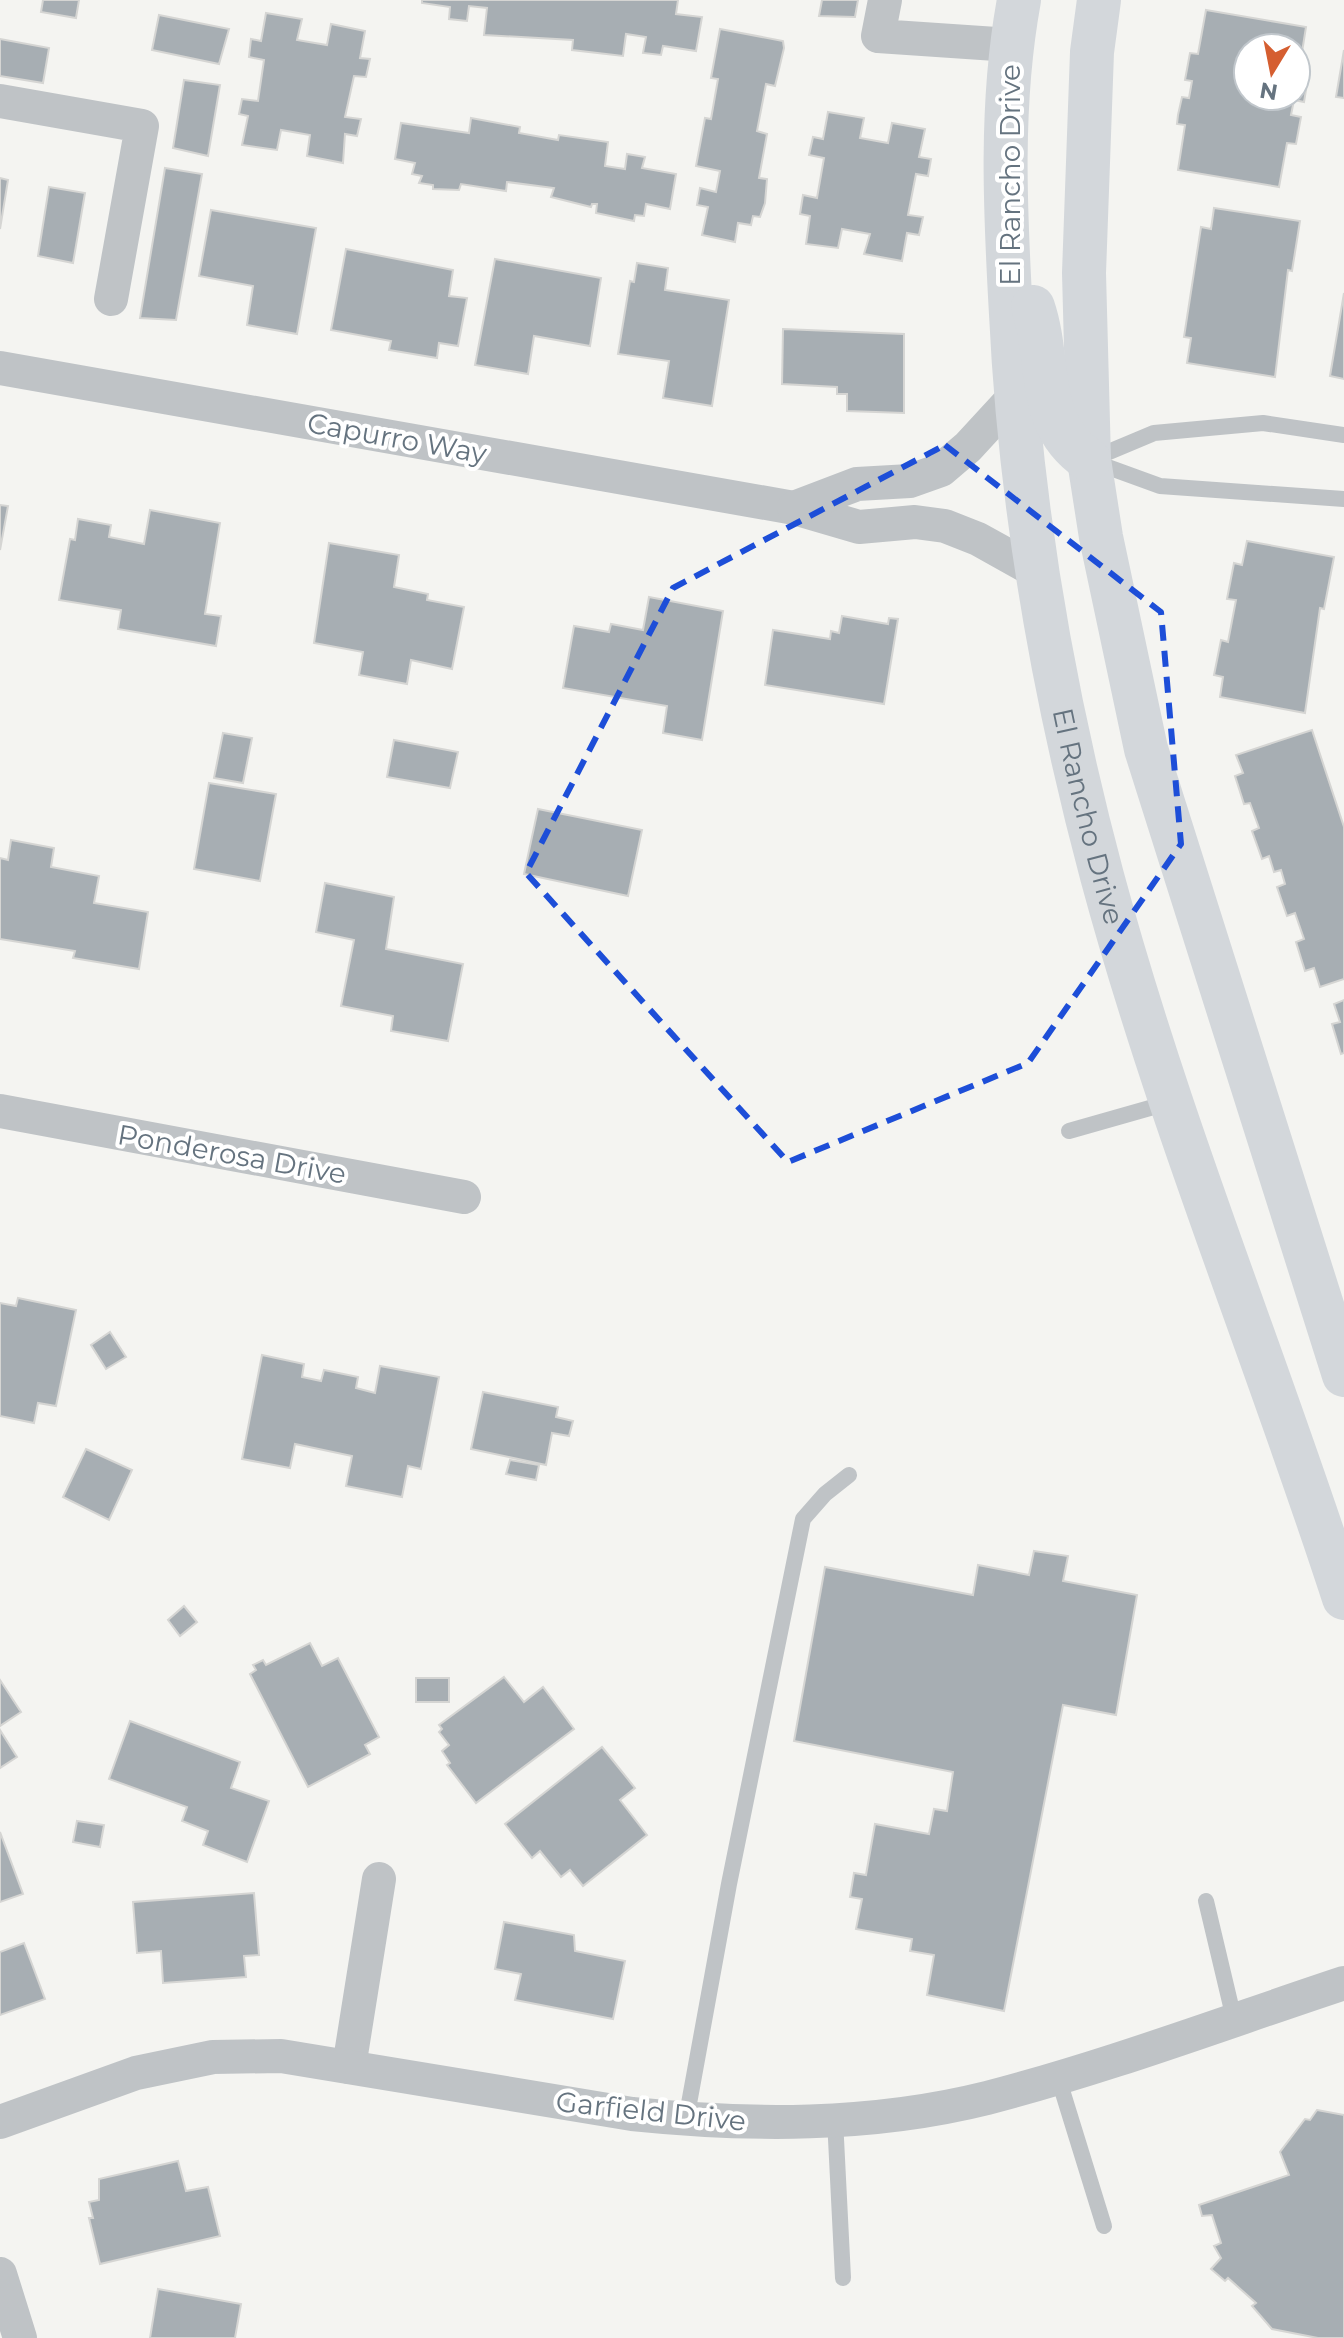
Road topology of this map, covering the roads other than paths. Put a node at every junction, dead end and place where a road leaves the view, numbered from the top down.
1 (885, 0) edge
2 (1019, 0) edge
3 (1099, 0) edge
4 (1011, 45) junction
5 (0, 101) edge
6 (1009, 276) junction
7 (111, 299) dead end
8 (0, 368) edge
9 (1015, 396) junction
10 (1344, 435) edge
11 (1089, 460) junction
12 (1344, 499) edge
13 (794, 508) junction
14 (1039, 573) junction
15 (1172, 1102) junction
16 (0, 1111) edge
17 (1069, 1131) dead end
18 (464, 1197) dead end
19 (1344, 1375) edge
20 (849, 1475) dead end
21 (1344, 1598) edge
22 (379, 1879) dead end
23 (1206, 1901) dead end
24 (1344, 1983) edge
25 (1234, 2019) junction
26 (349, 2067) junction
27 (1058, 2077) junction
28 (835, 2119) junction
29 (686, 2120) junction
30 (0, 2122) edge
31 (1104, 2226) dead end
32 (0, 2274) edge
33 (843, 2278) dead end
34 (20, 2338) edge

1 - 4 street
2 - 4 main road, El Rancho Drive
3 - 11 main road
4 - 6 main road, El Rancho Drive
5 - 7 street
6 - 9 main road, El Rancho Drive
6 - 11 main road
8 - 13 street, Capurro Way
9 - 13 street
9 - 14 main road, El Rancho Drive
10 - 11 lane
11 - 12 lane
11 - 19 main road
13 - 14 street, Capurro Way
14 - 15 main road, El Rancho Drive
15 - 17 lane
15 - 21 main road, El Rancho Drive
16 - 18 street, Ponderosa Drive
20 - 29 lane
22 - 26 street
23 - 25 lane
24 - 25 street, Garfield Drive
25 - 27 street, Garfield Drive
26 - 29 street, Garfield Drive
26 - 30 street, Garfield Drive
27 - 28 street, Garfield Drive
27 - 31 lane
28 - 29 street, Garfield Drive
28 - 33 lane
32 - 34 street

